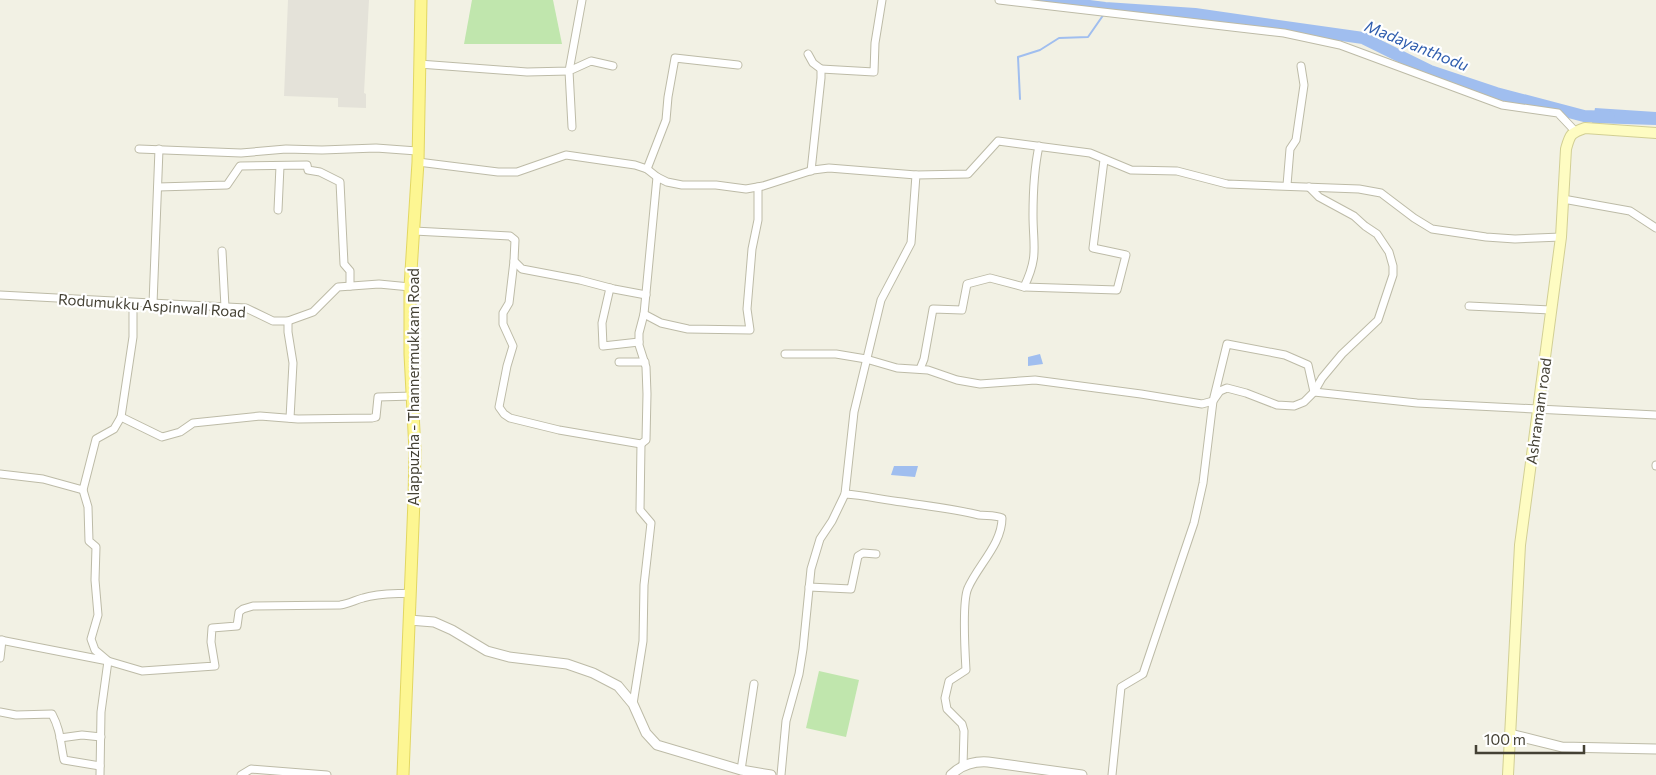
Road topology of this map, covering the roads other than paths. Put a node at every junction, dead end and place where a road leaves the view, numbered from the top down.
1 (421, 0) edge
2 (582, 0) edge
3 (882, 0) edge
4 (999, 0) edge
5 (808, 54) dead end
6 (419, 64) junction
7 (738, 65) dead end
8 (613, 66) dead end
9 (1301, 66) dead end
10 (821, 68) junction
11 (569, 71) junction
12 (572, 127) dead end
13 (1575, 131) junction
14 (1656, 133) edge
15 (1039, 146) junction
16 (139, 148) dead end
17 (159, 149) junction
18 (418, 156) junction
19 (1104, 160) junction
20 (280, 166) junction
21 (647, 170) junction
22 (811, 172) junction
23 (916, 175) junction
24 (657, 177) junction
25 (1287, 185) junction
26 (158, 187) junction
27 (758, 187) junction
28 (1309, 187) junction
29 (1563, 199) junction
30 (278, 210) dead end
31 (1656, 228) edge
32 (414, 231) junction
33 (1561, 237) junction
34 (222, 251) dead end
35 (514, 261) junction
36 (350, 286) junction
37 (410, 287) junction
38 (1024, 287) junction
39 (610, 288) junction
40 (0, 295) edge
41 (646, 295) junction
42 (134, 303) junction
43 (153, 304) junction
44 (1469, 306) dead end
45 (225, 307) junction
46 (1551, 310) junction
47 (644, 314) junction
48 (288, 321) junction
49 (639, 342) junction
50 (785, 354) dead end
51 (866, 359) junction
52 (619, 362) dead end
53 (645, 362) junction
54 (920, 369) junction
55 (1314, 392) junction
56 (412, 396) junction
57 (1213, 401) junction
58 (1538, 410) junction
59 (1656, 415) edge
60 (120, 416) junction
61 (290, 418) junction
62 (642, 444) junction
63 (0, 474) edge
64 (83, 490) junction
65 (845, 494) junction
66 (876, 554) dead end
67 (809, 587) junction
68 (410, 593) junction
69 (409, 620) junction
70 (1, 640) edge
71 (0, 658) edge
72 (108, 661) junction
73 (754, 684) dead end
74 (633, 704) junction
75 (0, 712) edge
76 (1510, 734) junction
77 (101, 737) junction
78 (60, 738) junction
79 (1656, 749) edge
80 (100, 766) junction
81 (963, 766) junction
82 (741, 770) junction
83 (100, 775) edge
84 (241, 775) edge
85 (327, 775) edge
86 (403, 775) edge
87 (771, 775) edge
88 (781, 775) edge
89 (950, 775) edge
90 (1082, 775) edge
91 (1112, 775) edge
92 (1508, 775) edge

1 - 6 main road, Alappuzha - Thannermukkam Road
2 - 11 street
3 - 10 street
4 - 13 street
5 - 10 street
6 - 11 street
6 - 18 main road, Alappuzha - Thannermukkam Road
7 - 21 street
8 - 11 street
9 - 25 street
10 - 22 street
11 - 12 street
13 - 14 main road
13 - 29 main road, Ashramam road
15 - 19 street
15 - 23 street
15 - 38 street
16 - 17 street
17 - 18 street
17 - 26 street
18 - 21 street
18 - 32 main road, Alappuzha - Thannermukkam Road
19 - 25 street
19 - 38 street
20 - 26 street
20 - 30 street
20 - 36 street
21 - 24 street
22 - 23 street
22 - 27 street
23 - 51 street
24 - 27 street
24 - 41 street
25 - 28 street
26 - 43 street
27 - 47 street
28 - 33 street
28 - 55 street
29 - 31 street
29 - 33 main road, Ashramam road
32 - 35 street
32 - 37 main road, Alappuzha - Thannermukkam Road
33 - 46 main road, Ashramam road
34 - 45 street
35 - 39 street
35 - 62 street
36 - 37 street
36 - 48 street
37 - 56 main road, Alappuzha - Thannermukkam Road
38 - 54 street
39 - 41 street
39 - 49 street
40 - 42 street, Rodumukku Aspinwall Road
41 - 47 street
42 - 43 street, Rodumukku Aspinwall Road
42 - 60 street
43 - 45 street, Rodumukku Aspinwall Road
44 - 46 street
45 - 48 street, Rodumukku Aspinwall Road
46 - 58 main road, Ashramam road
47 - 49 street
48 - 61 street
49 - 53 street
50 - 51 street
51 - 54 street
51 - 65 street
52 - 53 street
53 - 62 street
54 - 57 street
55 - 57 street
55 - 57 street
55 - 58 street
56 - 61 street
56 - 68 main road, Alappuzha - Thannermukkam Road
57 - 91 street
58 - 59 street
58 - 76 main road, Ashramam road
60 - 61 street
60 - 64 street
62 - 74 street
63 - 64 street
64 - 72 street
65 - 67 street
65 - 81 street
66 - 67 street
67 - 88 street
68 - 69 main road, Alappuzha - Thannermukkam Road
68 - 72 street
69 - 74 street
69 - 86 main road, Alappuzha - Thannermukkam Road
70 - 71 street
70 - 72 street
72 - 77 street
73 - 82 street
74 - 82 street
75 - 78 street
76 - 79 street
76 - 92 main road, Ashramam road
77 - 78 street
77 - 80 street
78 - 80 street
80 - 83 street
81 - 89 street
81 - 90 street
82 - 87 street
84 - 85 street

